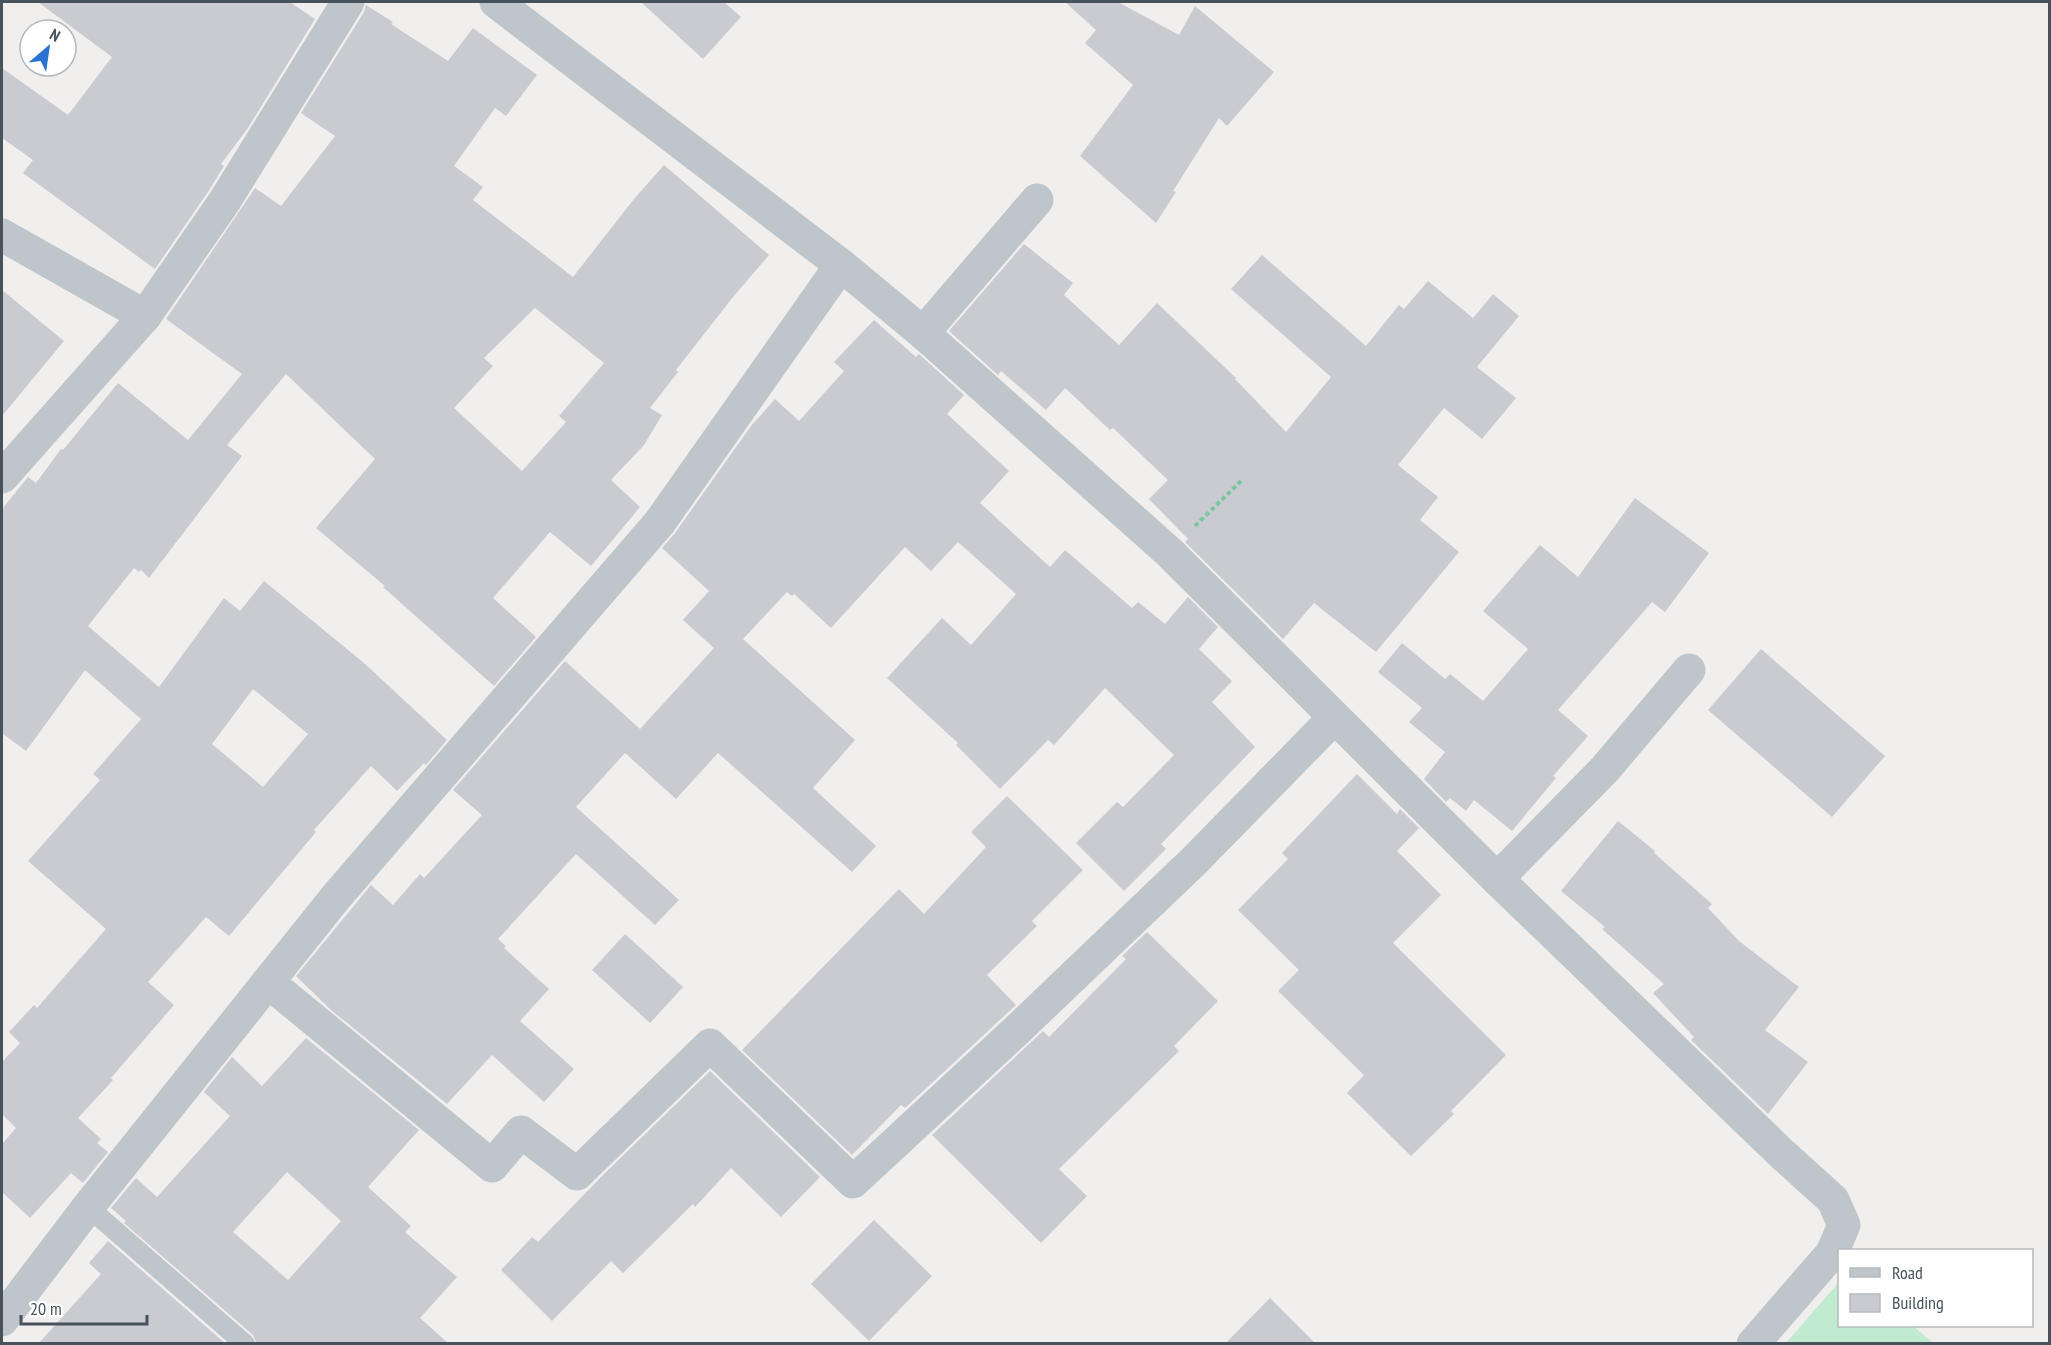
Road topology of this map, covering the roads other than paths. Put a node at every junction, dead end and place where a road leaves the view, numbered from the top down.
1 (348, 2) edge
2 (496, 2) edge
3 (1037, 200) dead end
4 (2, 235) edge
5 (841, 265) junction
6 (145, 316) junction
7 (923, 333) junction
8 (2, 477) edge
9 (1689, 670) dead end
10 (1334, 718) junction
11 (1497, 879) junction
12 (268, 982) junction
13 (88, 1207) junction
14 (2, 1320) edge
15 (245, 1344) edge
16 (1753, 1344) edge

1 - 6 street
2 - 5 street
3 - 7 street
4 - 6 street
5 - 7 street
5 - 12 street
6 - 8 street
7 - 10 street
9 - 11 street
10 - 11 street
10 - 12 street
11 - 16 street
12 - 13 street
13 - 14 street
13 - 15 lane

